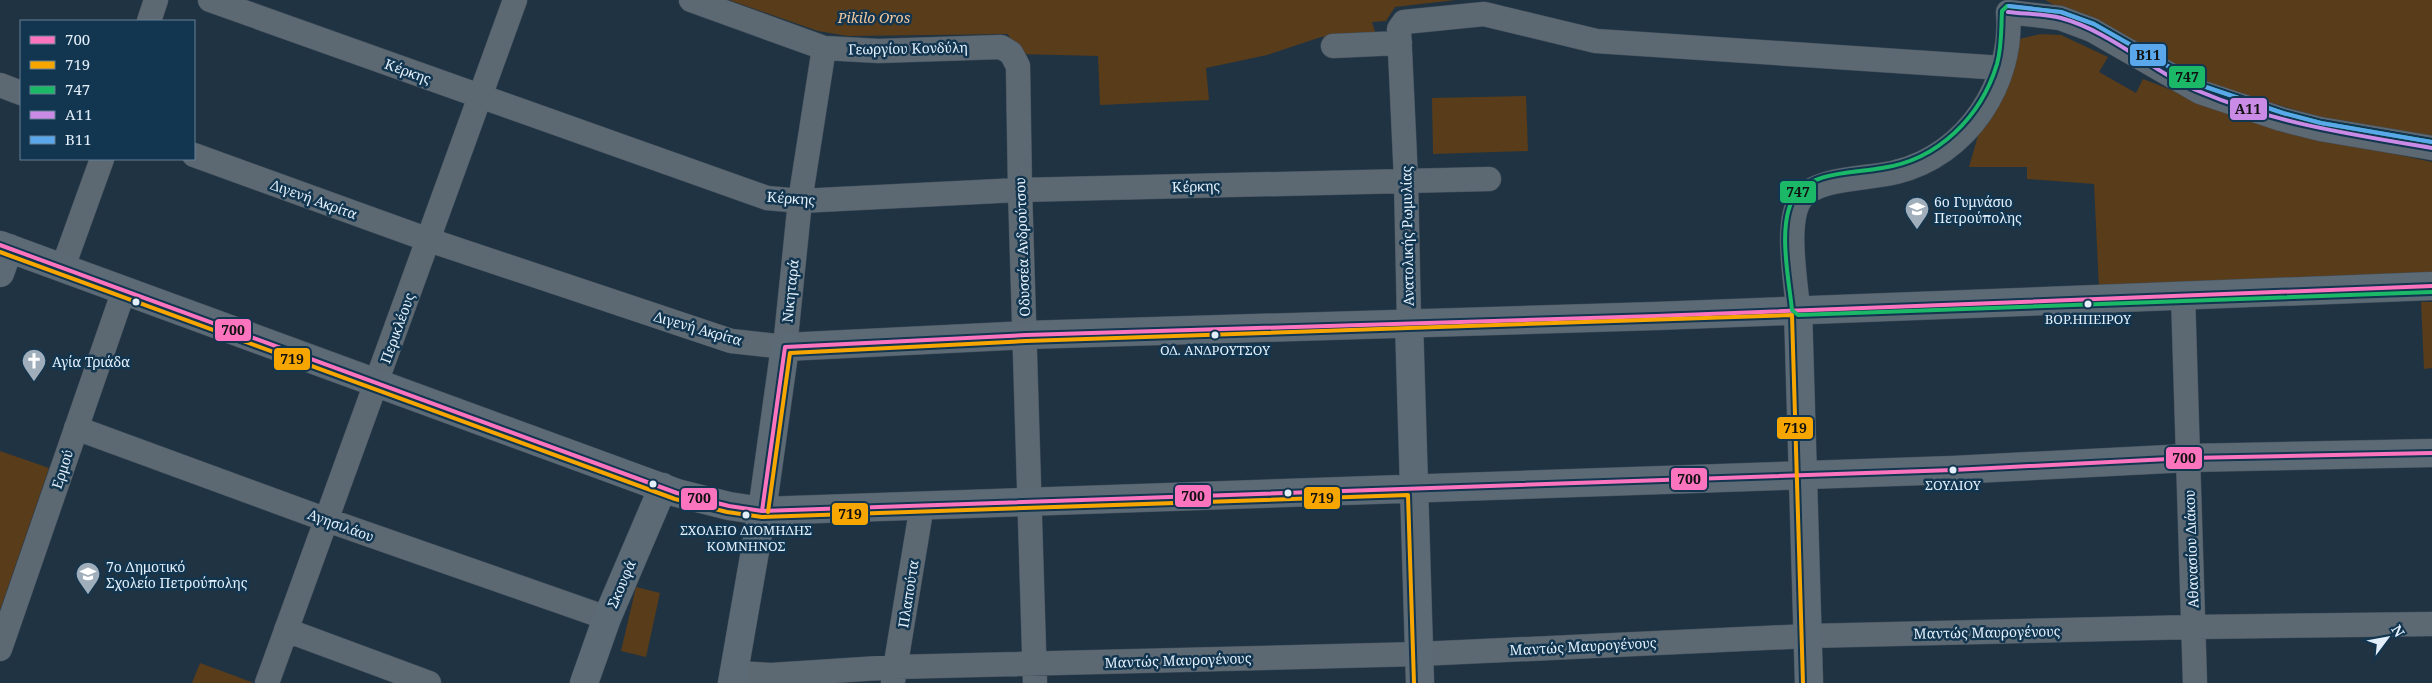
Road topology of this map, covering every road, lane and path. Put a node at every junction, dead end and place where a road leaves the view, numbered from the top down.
1 (156, 0) edge
2 (210, 0) edge
3 (515, 0) edge
4 (691, 0) edge
5 (149, 20) edge
6 (1400, 36) junction
7 (1333, 46) dead end
8 (824, 48) junction
9 (1011, 53) joint
10 (2002, 68) junction
11 (0, 85) edge
12 (20, 93) edge
13 (479, 96) junction
14 (2432, 148) edge
15 (195, 155) edge
16 (102, 160) edge
17 (1488, 179) dead end
18 (1406, 180) junction
19 (1020, 190) junction
20 (800, 201) junction
21 (429, 240) junction
22 (3, 256) edge
23 (63, 267) junction
24 (2432, 286) edge
25 (124, 290) junction
26 (2183, 295) junction
27 (1798, 309) junction
28 (1409, 322) junction
29 (1026, 335) junction
30 (784, 347) junction
31 (377, 382) junction
32 (76, 428) junction
33 (2432, 453) edge
34 (2188, 458) junction
35 (1803, 474) junction
36 (663, 487) junction
37 (1414, 489) junction
38 (1030, 502) junction
39 (922, 505) junction
40 (762, 511) junction
41 (328, 520) junction
42 (607, 618) junction
43 (2432, 624) edge
44 (2194, 627) junction
45 (286, 630) junction
46 (1808, 636) junction
47 (0, 648) edge
48 (1419, 654) junction
49 (1035, 674) edge
50 (894, 675) edge
51 (733, 678) edge
52 (425, 682) edge
53 (267, 683) edge
54 (584, 683) edge
55 (1420, 683) edge
56 (1809, 683) edge
57 (2195, 683) edge

1 - 5 street
2 - 13 street, Κέρκης
3 - 13 street, Περικλέους
4 - 8 street, Γεωργίου Κονδύλη
6 - 7 street
6 - 10 street
6 - 18 street, Ανατολικής Ρωμυλίας
8 - 9 street, Γεωργίου Κονδύλη
8 - 20 street, Νικηταρά
9 - 19 street, Οδυσσέα Ανδρούτσου
10 - 14 street
10 - 27 street
11 - 12 street
13 - 20 street, Κέρκης
13 - 21 street, Περικλέους
15 - 21 street, Διγενή Ακρίτα
16 - 23 street
17 - 18 street, Κέρκης
18 - 19 street, Κέρκης
18 - 28 street, Ανατολικής Ρωμυλίας
19 - 20 street, Κέρκης
19 - 29 street, Οδυσσέα Ανδρούτσου
20 - 30 street, Νικηταρά
21 - 30 street, Διγενή Ακρίτα
21 - 31 street, Περικλέους
22 - 23 street
23 - 25 street
24 - 26 street, Διγενή Ακρίτα
25 - 31 street
25 - 32 street, Ερμού
26 - 27 street, Διγενή Ακρίτα
26 - 34 street, Αθανασίου Διάκου
27 - 28 street, Διγενή Ακρίτα
27 - 35 street
28 - 29 street, Διγενή Ακρίτα
28 - 37 street, Ανατολικής Ρωμυλίας
29 - 30 street, Διγενή Ακρίτα
29 - 38 street, Οδυσσέα Ανδρούτσου
30 - 40 street, Νικηταρά
31 - 36 street
31 - 41 street, Περικλέους
32 - 41 street, Αγησιλάου
32 - 47 street, Ερμού
33 - 34 street
34 - 35 street
34 - 44 street, Αθανασίου Διάκου
35 - 37 street
35 - 46 street
36 - 40 street
36 - 42 street, Σκουφά
37 - 38 street
37 - 48 street, Ανατολικής Ρωμυλίας
38 - 39 street
38 - 49 street, Οδυσσέα Ανδρούτσου
39 - 40 street
39 - 50 street, Πλαπούτα
40 - 51 street, Νικηταρά
41 - 42 street, Αγησιλάου
41 - 45 street, Περικλέους
42 - 54 street, Σκουφά
43 - 44 street, Μαντώς Μαυρογένους
44 - 46 street, Μαντώς Μαυρογένους
44 - 57 street, Αθανασίου Διάκου
45 - 52 street
45 - 53 street, Περικλέους
46 - 48 street, Μαντώς Μαυρογένους
46 - 56 street
48 - 49 street, Μαντώς Μαυρογένους
48 - 55 street, Ανατολικής Ρωμυλίας
49 - 50 street, Μαντώς Μαυρογένους
50 - 51 street, Μαντώς Μαυρογένους

